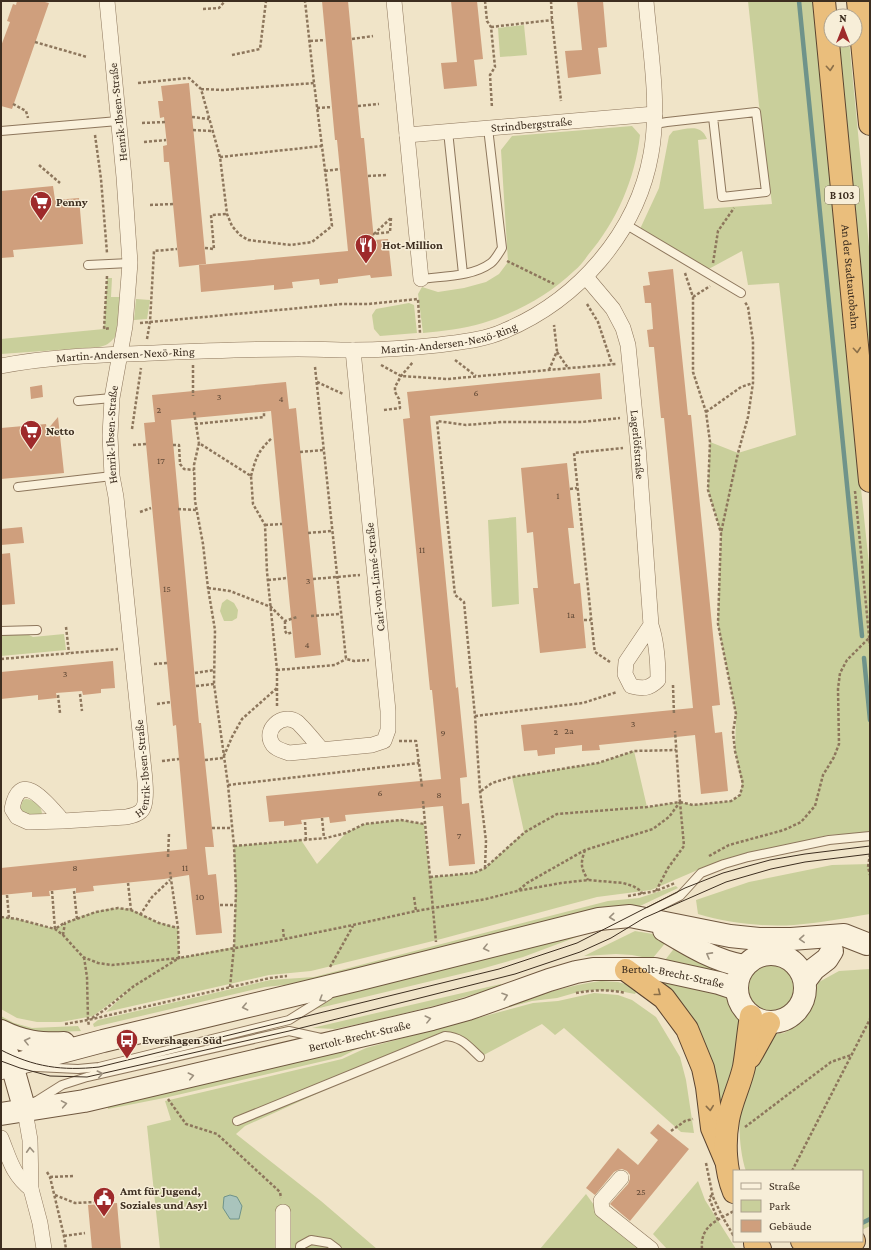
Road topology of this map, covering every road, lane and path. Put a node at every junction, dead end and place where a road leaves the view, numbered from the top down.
1 (107, 1) edge
2 (224, 1) edge
3 (266, 1) edge
4 (306, 1) edge
5 (394, 1) edge
6 (485, 1) edge
7 (551, 1) edge
8 (646, 1) edge
9 (824, 1) edge
10 (858, 1) edge
11 (203, 9) dead end
12 (552, 20) junction
13 (491, 27) junction
14 (372, 36) dead end
15 (352, 39) dead end
16 (325, 40) dead end
17 (310, 41) junction
18 (35, 42) dead end
19 (232, 55) dead end
20 (87, 57) dead end
21 (138, 83) dead end
22 (314, 83) junction
23 (201, 89) junction
24 (561, 101) dead end
25 (13, 104) dead end
26 (379, 104) dead end
27 (332, 106) dead end
28 (358, 106) dead end
29 (317, 108) junction
30 (492, 108) dead end
31 (192, 117) dead end
32 (713, 117) junction
33 (209, 119) junction
34 (655, 119) junction
35 (118, 121) junction
36 (165, 122) dead end
37 (93, 123) junction
38 (142, 123) dead end
39 (870, 124) edge
40 (488, 128) junction
41 (31, 129) junction
42 (193, 130) dead end
43 (1, 131) edge
44 (213, 131) junction
45 (448, 131) junction
46 (407, 134) junction
47 (166, 140) dead end
48 (144, 142) dead end
49 (322, 146) junction
50 (220, 157) junction
51 (39, 165) dead end
52 (340, 169) dead end
53 (325, 171) junction
54 (386, 175) dead end
55 (368, 176) dead end
56 (60, 182) dead end
57 (744, 194) junction
58 (172, 204) dead end
59 (150, 205) dead end
60 (227, 214) junction
61 (390, 218) joint
62 (625, 224) junction
63 (204, 248) dead end
64 (177, 249) dead end
65 (674, 253) junction
66 (498, 255) junction
67 (108, 264) junction
68 (130, 264) junction
69 (88, 265) dead end
70 (713, 266) dead end
71 (463, 274) junction
72 (586, 277) junction
73 (421, 278) joint
74 (720, 280) junction
75 (570, 292) junction
76 (741, 293) joint
77 (693, 297) junction
78 (150, 322) junction
79 (554, 325) dead end
80 (104, 329) dead end
81 (421, 346) junction
82 (353, 350) junction
83 (192, 351) junction
84 (557, 351) junction
85 (145, 353) junction
86 (120, 354) junction
87 (455, 360) dead end
88 (413, 362) dead end
89 (378, 364) dead end
90 (1, 366) edge
91 (315, 366) dead end
92 (568, 368) junction
93 (549, 370) junction
94 (401, 376) junction
95 (476, 376) junction
96 (317, 382) junction
97 (753, 383) junction
98 (193, 396) dead end
99 (112, 398) junction
100 (78, 401) dead end
101 (358, 401) junction
102 (384, 410) dead end
103 (264, 411) dead end
104 (194, 412) dead end
105 (706, 412) junction
106 (634, 417) junction
107 (195, 424) junction
108 (132, 428) dead end
109 (272, 438) dead end
110 (199, 443) junction
111 (146, 444) dead end
112 (134, 445) dead end
113 (173, 445) dead end
114 (638, 446) junction
115 (323, 450) junction
116 (300, 452) dead end
117 (194, 470) junction
118 (112, 476) junction
119 (251, 476) junction
120 (870, 481) edge
121 (18, 487) dead end
122 (577, 488) junction
123 (570, 489) dead end
124 (151, 508) dead end
125 (178, 509) dead end
126 (196, 510) junction
127 (140, 512) dead end
128 (265, 524) junction
129 (282, 524) dead end
130 (332, 531) junction
131 (308, 533) dead end
132 (722, 533) junction
133 (374, 574) junction
134 (336, 577) junction
135 (287, 578) dead end
136 (313, 579) dead end
137 (268, 580) junction
138 (208, 588) junction
139 (271, 607) junction
140 (340, 614) junction
141 (311, 616) dead end
142 (297, 617) dead end
143 (584, 620) dead end
144 (591, 620) junction
145 (285, 621) junction
146 (651, 625) junction
147 (66, 627) dead end
148 (36, 630) dead end
149 (1, 631) edge
150 (293, 632) dead end
151 (869, 638) edge
152 (119, 649) dead end
153 (69, 653) junction
154 (1, 659) edge
155 (346, 659) junction
156 (383, 659) junction
157 (610, 662) dead end
158 (167, 663) dead end
159 (154, 664) dead end
160 (214, 670) junction
161 (277, 670) junction
162 (195, 673) dead end
163 (658, 680) junction
164 (214, 684) junction
165 (196, 686) dead end
166 (631, 686) junction
167 (277, 688) junction
168 (80, 694) dead end
169 (58, 695) dead end
170 (170, 702) dead end
171 (157, 704) dead end
172 (82, 711) dead end
173 (60, 713) dead end
174 (674, 715) dead end
175 (475, 716) junction
176 (277, 721) junction
177 (674, 731) dead end
178 (384, 741) junction
179 (322, 750) junction
180 (676, 750) junction
181 (223, 758) junction
182 (179, 759) dead end
183 (205, 760) dead end
184 (162, 761) dead end
185 (419, 763) junction
186 (228, 785) junction
187 (422, 787) dead end
188 (480, 791) junction
189 (423, 801) dead end
190 (680, 802) junction
191 (322, 818) dead end
192 (63, 821) dead end
193 (304, 822) dead end
194 (801, 822) dead end
195 (424, 824) junction
196 (212, 828) dead end
197 (232, 828) junction
198 (168, 833) dead end
199 (870, 836) edge
200 (324, 838) junction
201 (306, 840) junction
202 (234, 846) junction
203 (585, 850) junction
204 (870, 854) edge
205 (168, 857) dead end
206 (485, 868) junction
207 (170, 872) dead end
208 (870, 875) edge
209 (430, 878) junction
210 (170, 880) junction
211 (588, 880) junction
212 (128, 883) dead end
213 (52, 891) dead end
214 (517, 891) junction
215 (656, 891) dead end
216 (74, 892) dead end
217 (642, 894) dead end
218 (7, 895) dead end
219 (414, 897) dead end
220 (236, 905) junction
221 (220, 906) dead end
222 (433, 909) junction
223 (131, 910) junction
224 (416, 912) junction
225 (140, 915) junction
226 (1, 917) edge
227 (9, 918) junction
228 (77, 919) junction
229 (644, 919) junction
230 (65, 923) junction
231 (354, 926) junction
232 (178, 928) junction
233 (55, 929) junction
234 (283, 929) dead end
235 (63, 934) junction
236 (284, 939) junction
237 (436, 943) dead end
238 (869, 944) edge
239 (234, 947) junction
240 (832, 951) junction
241 (84, 957) junction
242 (179, 958) junction
243 (788, 958) junction
244 (744, 966) junction
245 (329, 970) dead end
246 (626, 970) junction
247 (356, 980) junction
248 (805, 981) junction
249 (230, 987) dead end
250 (737, 989) junction
251 (760, 1019) junction
252 (870, 1019) edge
253 (88, 1020) junction
254 (60, 1024) dead end
255 (1, 1031) edge
256 (1, 1040) edge
257 (93, 1043) junction
258 (852, 1055) junction
259 (480, 1057) dead end
260 (6, 1067) edge
261 (1, 1090) edge
262 (167, 1097) dead end
263 (25, 1111) junction
264 (1, 1114) edge
265 (699, 1116) dead end
266 (237, 1121) dead end
267 (671, 1131) dead end
268 (1, 1138) edge
269 (726, 1152) junction
270 (705, 1159) dead end
271 (793, 1170) edge
272 (46, 1171) dead end
273 (73, 1176) dead end
274 (50, 1177) junction
275 (621, 1178) dead end
276 (31, 1189) junction
277 (733, 1189) edge
278 (54, 1195) junction
279 (712, 1196) junction
280 (95, 1202) dead end
281 (283, 1212) joint
282 (733, 1212) edge
283 (718, 1220) junction
284 (85, 1234) dead end
285 (733, 1235) edge
286 (64, 1236) junction
287 (808, 1242) edge
288 (850, 1242) edge
289 (44, 1249) edge
290 (66, 1249) edge
291 (283, 1249) edge
292 (300, 1249) edge
293 (337, 1249) edge
294 (651, 1249) edge
295 (702, 1249) edge

1 - 35 street, Henrik-Ibsen-Straße
2 - 11 path
3 - 19 path
4 - 17 path
5 - 46 street
6 - 13 path
7 - 12 path
8 - 34 street, Martin-Andersen-Nexö-Ring
9 -> 120 highway, An der Stadtautobahn / B 103
10 - 39 highway
12 - 13 path
12 - 24 path
13 - 30 path
14 - 15 path
16 - 17 path
17 - 22 path
18 - 20 path
21 - 23 path
22 - 23 path
22 - 29 path
23 - 33 path
25 - 41 path
26 - 28 path
27 - 29 path
29 - 49 path
31 - 33 path
32 - 34 lane
32 - 57 lane
32 - 57 lane
33 - 44 path
34 - 40 street, Strindbergstraße
34 - 62 street, Martin-Andersen-Nexö-Ring
35 - 37 lane
35 - 68 street, Henrik-Ibsen-Straße
36 - 38 path
37 - 41 lane
37 - 67 path
40 - 45 street, Strindbergstraße
40 - 66 lane
41 - 43 lane
42 - 44 path
44 - 50 path
45 - 46 street, Strindbergstraße
45 - 71 lane
46 - 73 street
47 - 48 path
49 - 50 path
49 - 53 path
50 - 60 path
51 - 56 path
52 - 53 path
53 - 60 path
54 - 55 path
57 - 70 path
58 - 59 path
60 - 63 path
61 - 61 path
62 - 65 lane
62 - 72 street, Martin-Andersen-Nexö-Ring
64 - 78 path
65 - 74 lane
65 - 77 path
66 - 71 lane
66 - 75 path
67 - 68 lane
67 - 69 lane
67 - 80 path
68 - 86 street, Henrik-Ibsen-Straße
71 - 73 lane
72 - 75 street, Martin-Andersen-Nexö-Ring
72 - 106 street, Lagerlöfstraße
74 - 76 lane
74 - 77 path
75 - 81 street, Martin-Andersen-Nexö-Ring
75 - 92 path
76 - 97 path
77 - 105 path
78 - 81 path
78 - 85 path
79 - 84 path
81 - 82 street, Martin-Andersen-Nexö-Ring
82 - 83 street, Martin-Andersen-Nexö-Ring
82 - 101 street, Carl-von-Linné-Straße
83 - 85 street, Martin-Andersen-Nexö-Ring
83 - 98 path
84 - 92 path
84 - 93 path
85 - 86 street, Martin-Andersen-Nexö-Ring
85 - 108 path
86 - 90 street, Martin-Andersen-Nexö-Ring
86 - 99 street, Henrik-Ibsen-Straße
87 - 95 path
88 - 94 path
89 - 94 path
91 - 96 path
92 - 93 path
93 - 95 path
94 - 95 path
94 - 102 path
96 - 101 path
96 - 115 path
97 - 105 path
97 - 132 path
99 - 100 lane
99 - 118 street, Henrik-Ibsen-Straße
101 - 133 street, Carl-von-Linné-Straße
103 - 107 path
104 - 107 path
105 - 132 path
106 - 114 street, Lagerlöfstraße
106 - 175 path
107 - 110 path
109 - 119 path
110 - 117 path
110 - 119 path
111 - 112 path
113 - 117 path
114 - 122 path
114 - 146 street, Lagerlöfstraße
115 - 116 path
115 - 130 path
117 - 126 path
118 - 121 lane
118 - 192 street, Henrik-Ibsen-Straße
119 - 128 path
122 - 123 path
122 - 144 path
124 - 127 path
125 - 126 path
126 - 138 path
128 - 129 path
128 - 137 path
130 - 131 path
130 - 134 path
132 - 190 path
133 - 134 path
133 - 156 street, Carl-von-Linné-Straße
134 - 136 path
134 - 140 path
135 - 137 path
137 - 139 path
138 - 139 path
138 - 160 path
139 - 145 path
139 - 161 path
140 - 141 path
140 - 155 path
142 - 145 path
143 - 144 path
144 - 157 path
145 - 150 path
146 - 163 street, Lagerlöfstraße
146 - 166 street
147 - 153 path
148 - 149 lane
151 - 194 path
152 - 153 path
153 - 154 path
155 - 156 path
155 - 161 path
156 - 178 street, Carl-von-Linné-Straße
158 - 159 path
160 - 162 path
160 - 164 path
161 - 167 path
163 - 166 street
163 - 174 path
164 - 165 path
164 - 181 path
166 - 175 path
167 - 176 path
167 - 181 path
168 - 172 path
169 - 173 path
170 - 171 path
175 - 188 path
176 - 179 street
176 - 179 street
177 - 180 path
178 - 179 street
178 - 185 path
180 - 188 path
180 - 190 path
181 - 183 path
181 - 186 path
182 - 184 path
185 - 186 path
185 - 187 path
186 - 197 path
188 - 206 path
189 - 195 path
190 - 203 path
190 - 206 path
190 - 215 path
191 - 200 path
193 - 201 path
195 - 200 path
195 - 209 path
196 - 197 path
197 - 202 path
198 - 205 path
199 - 229 lane
200 - 201 path
201 - 202 path
202 - 220 path
203 - 211 path
203 - 214 path
204 - 208 path
206 - 209 path
207 - 210 path
209 - 222 path
210 - 225 path
210 - 232 path
211 - 214 path
211 - 217 path
212 - 223 path
213 - 233 path
214 - 222 path
216 - 228 path
218 - 227 path
219 - 224 path
220 - 221 path
220 - 239 path
222 - 224 path
222 - 237 path
223 - 225 path
223 - 228 path
224 - 231 path
225 - 232 path
226 - 227 path
227 - 233 path
228 - 230 path
238 -> 229 main road
244 -> 229 main road, Bertolt-Brecht-Straße
229 -> 247 main road
230 - 233 path
230 - 235 path
231 - 236 path
231 - 245 path
232 - 242 path
233 - 235 path
234 - 236 path
235 - 241 path
236 - 239 path
238 - 240 main road
239 - 242 path
239 - 249 path
240 - 243 main road
240 - 248 main road
241 - 242 path
241 - 253 path
242 - 253 path
243 - 244 main road
243 - 248 main road
244 - 250 main road, Bertolt-Brecht-Straße
246 - 250 main road, Bertolt-Brecht-Straße
263 -> 246 main road, Bertolt-Brecht-Straße
246 -> 269 highway
247 -> 257 main road
247 -> 260 lane
248 - 251 main road
250 - 251 main road, Bertolt-Brecht-Straße
251 - 269 highway
252 - 258 path
253 - 254 path
257 -> 255 main road
256 - 260 main road
257 - 260 main road
258 - 269 path
258 - 271 path
259 - 266 lane
260 - 261 main road
260 - 263 main road
262 - 281 path
263 - 264 main road, Bertolt-Brecht-Straße
276 -> 263 street
265 - 267 path
268 - 276 street
269 - 277 highway
270 - 279 path
272 - 274 path
273 - 274 path
274 - 278 path
275 - 294 street
276 - 289 street
278 - 280 path
278 - 286 path
279 - 283 path
279 - 285 path, bridge
281 - 291 street
282 - 283 path
283 - 295 path
284 - 286 path
286 - 290 path
287 - 288 highway
292 - 293 lane

